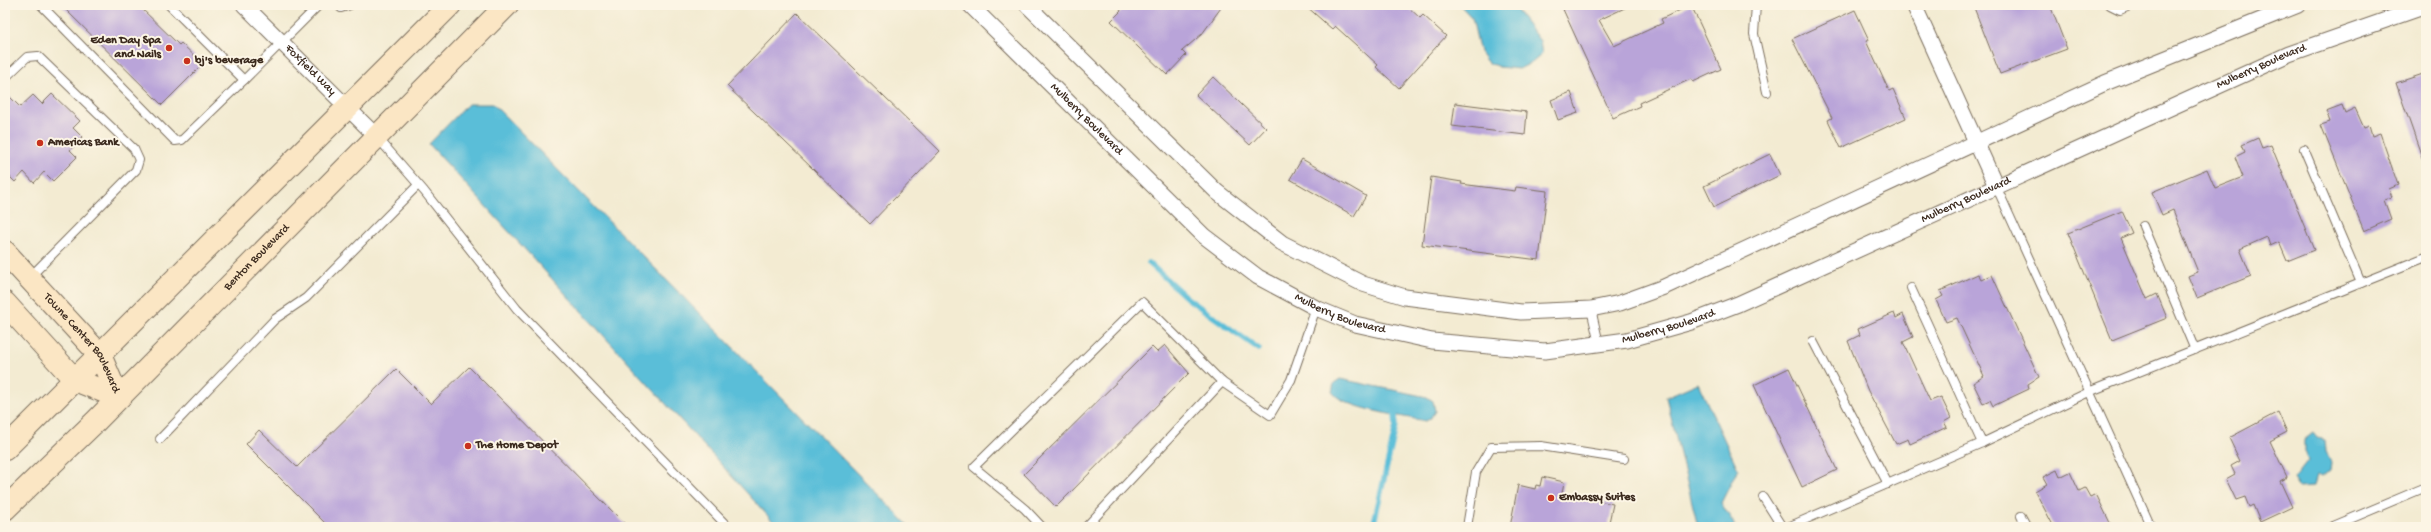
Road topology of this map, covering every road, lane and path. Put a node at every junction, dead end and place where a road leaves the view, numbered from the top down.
1 (41, 5) edge
2 (169, 5) edge
3 (244, 5) edge
4 (319, 5) edge
5 (338, 5) edge
6 (350, 5) edge
7 (450, 5) edge
8 (507, 5) edge
9 (970, 5) edge
10 (1027, 5) edge
11 (1756, 5) edge
12 (1914, 5) edge
13 (2110, 5) edge
14 (2132, 5) edge
15 (2298, 5) edge
16 (2426, 6) edge
17 (282, 44) junction
18 (5, 78) edge
19 (244, 80) junction
20 (1767, 92) dead end
21 (347, 108) junction
22 (376, 136) junction
23 (1977, 142) junction
24 (2304, 149) dead end
25 (418, 185) junction
26 (1996, 186) junction
27 (2142, 226) dead end
28 (5, 252) edge
29 (2426, 257) edge
30 (28, 278) junction
31 (2362, 283) junction
32 (1911, 288) dead end
33 (5, 302) edge
34 (1316, 308) junction
35 (1591, 309) junction
36 (1813, 341) dead end
37 (1599, 344) junction
38 (2195, 350) junction
39 (100, 356) junction
40 (75, 380) junction
41 (1222, 382) junction
42 (2091, 392) junction
43 (118, 397) junction
44 (160, 439) dead end
45 (1982, 442) junction
46 (5, 449) edge
47 (1624, 460) dead end
48 (1888, 484) junction
49 (2426, 487) edge
50 (1763, 497) dead end
51 (5, 509) edge
52 (2021, 516) dead end
53 (728, 527) edge
54 (1042, 527) edge
55 (1086, 527) edge
56 (1467, 527) edge
57 (1782, 527) edge
58 (1788, 527) edge
59 (2027, 527) edge
60 (2151, 527) edge
61 (2331, 527) edge

1 - 19 lane
2 - 19 lane
3 - 17 street, Foxfield Way
4 - 17 lane
5 - 6 lane
7 - 21 street
8 - 22 street, Benton Boulevard
9 - 34 street, Mulberry Boulevard
10 - 35 street
11 - 20 lane
12 - 23 street
13 - 14 lane
15 - 23 street
16 - 26 street, Mulberry Boulevard
17 - 19 lane
17 - 21 street, Foxfield Way
18 - 30 lane
21 - 22 street, Foxfield Way
21 - 39 street
22 - 25 lane
22 - 43 street, Benton Boulevard
23 - 26 street
23 - 35 street
24 - 31 lane
25 - 44 lane
25 - 53 lane
26 - 37 street, Mulberry Boulevard
26 - 42 lane
27 - 38 lane
28 - 30 street, Towne Center Boulevard
29 - 31 lane
30 - 33 street
30 - 39 street, Towne Center Boulevard
31 - 38 lane
32 - 45 lane
33 - 40 street, Towne Center Boulevard
34 - 37 street, Mulberry Boulevard
34 - 41 lane
35 - 37 lane
36 - 48 lane
38 - 42 lane
39 - 40 street
39 - 43 street, Towne Center Boulevard
40 - 43 street, Towne Center Boulevard
40 - 46 street
41 - 54 lane
41 - 55 lane
42 - 45 lane
42 - 60 lane
43 - 51 street, Benton Boulevard
45 - 48 lane
47 - 56 lane
48 - 58 lane
49 - 61 lane
50 - 57 lane
52 - 59 lane

